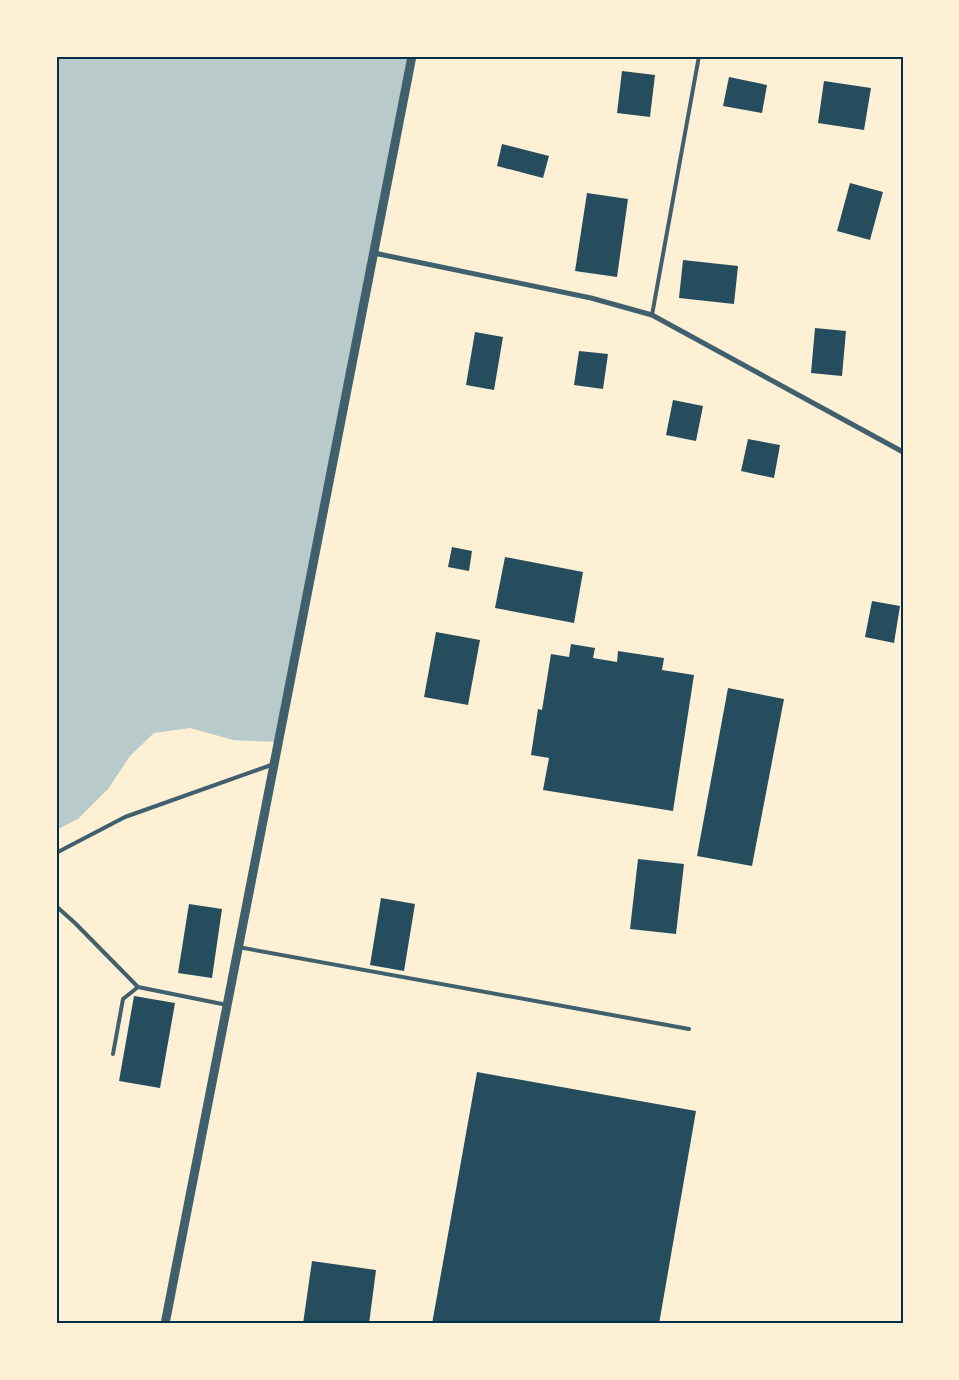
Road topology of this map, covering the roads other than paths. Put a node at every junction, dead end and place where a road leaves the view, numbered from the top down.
1 (412, 56) edge
2 (700, 56) edge
3 (374, 253) junction
4 (652, 316) junction
5 (903, 452) edge
6 (274, 764) junction
7 (56, 852) edge
8 (56, 906) edge
9 (238, 947) junction
10 (138, 986) junction
11 (227, 1005) junction
12 (689, 1029) dead end
13 (113, 1054) dead end
14 (165, 1324) edge

1 - 3 street
2 - 4 lane
3 - 4 street
3 - 6 street
4 - 5 street
6 - 7 lane
6 - 9 street
8 - 10 lane
9 - 11 street
9 - 12 lane
10 - 11 lane
10 - 13 lane
11 - 14 street

